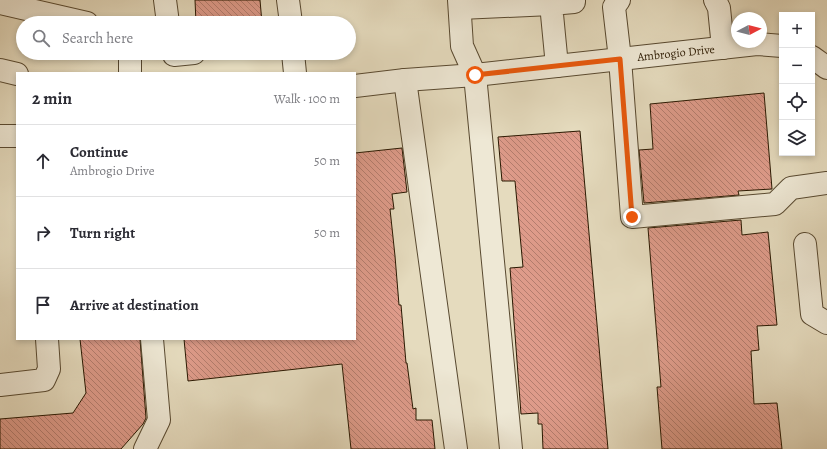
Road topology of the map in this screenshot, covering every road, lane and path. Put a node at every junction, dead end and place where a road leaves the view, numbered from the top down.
1 (165, 0) edge
2 (288, 0) edge
3 (574, 0) edge
4 (619, 0) edge
5 (715, 0) edge
6 (0, 3) edge
7 (459, 4) edge
8 (550, 4) junction
9 (57, 16) edge
10 (167, 16) edge
11 (290, 16) edge
12 (779, 46) edge
13 (723, 48) junction
14 (620, 59) junction
15 (815, 59) edge
16 (130, 60) edge
17 (294, 60) edge
18 (557, 66) junction
19 (827, 68) edge
20 (0, 70) edge
21 (130, 72) edge
22 (295, 72) edge
23 (16, 74) edge
24 (475, 75) junction
25 (405, 80) junction
26 (356, 86) edge
27 (0, 136) edge
28 (16, 136) edge
29 (827, 183) edge
30 (805, 244) dead end
31 (827, 323) edge
32 (47, 340) edge
33 (152, 340) edge
34 (0, 385) edge
35 (145, 449) edge
36 (456, 449) edge
37 (511, 449) edge

1 - 10 lane
2 - 11 lane
3 - 8 lane
4 - 14 lane
5 - 13 lane
6 - 9 lane
7 - 8 lane
7 - 24 lane
8 - 18 lane
12 - 13 lane, Ambrogio Drive
13 - 14 lane, Ambrogio Drive
14 - 18 lane, Ambrogio Drive
14 - 29 lane
15 - 19 lane
16 - 21 lane
17 - 22 lane
18 - 24 lane, Ambrogio Drive
20 - 23 lane
24 - 25 lane, Ambrogio Drive
24 - 37 lane
25 - 26 lane, Ambrogio Drive
25 - 36 lane
27 - 28 lane
30 - 31 lane
32 - 34 lane
33 - 35 lane

